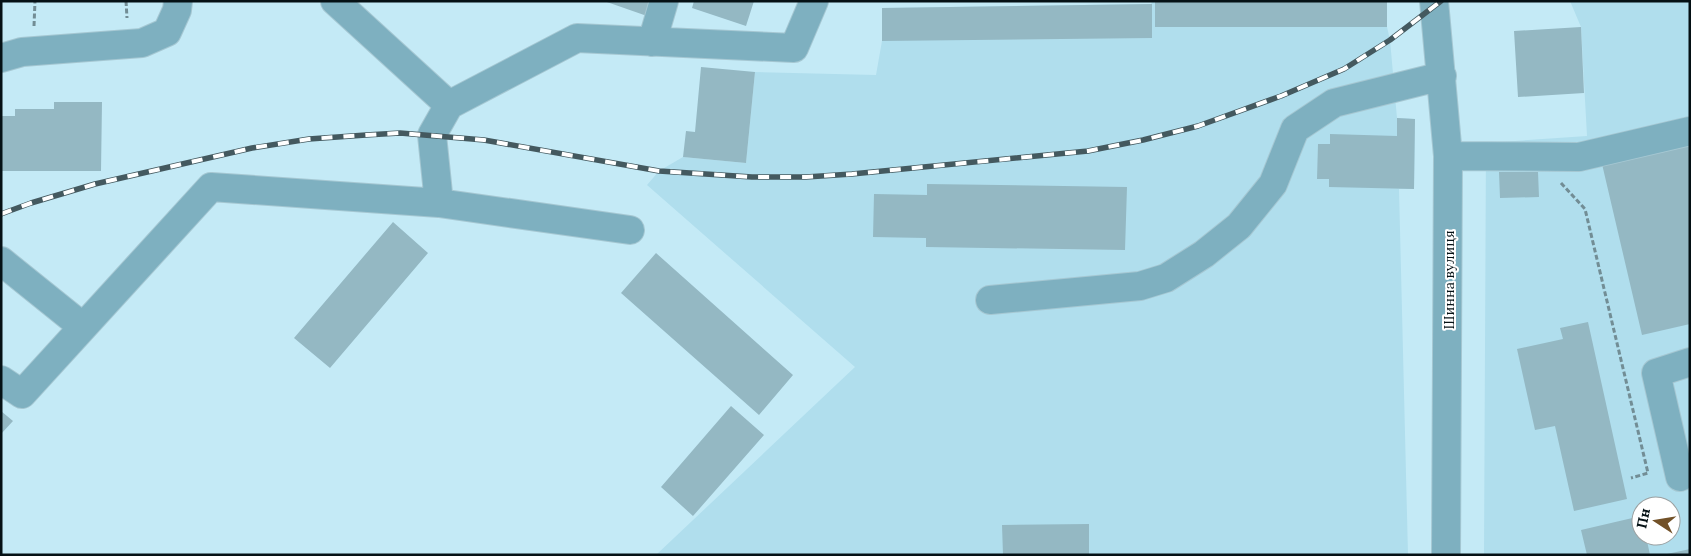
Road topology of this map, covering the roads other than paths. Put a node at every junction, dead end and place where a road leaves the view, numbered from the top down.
1 (178, 1) edge
2 (335, 1) edge
3 (664, 1) edge
4 (814, 1) edge
5 (1436, 3) edge
6 (652, 42) junction
7 (1, 58) edge
8 (1442, 76) junction
9 (449, 106) junction
10 (1690, 132) edge
11 (1448, 156) junction
12 (439, 204) junction
13 (630, 230) dead end
14 (1, 261) edge
15 (990, 300) dead end
16 (83, 327) junction
17 (1690, 362) edge
18 (1, 380) edge
19 (1680, 477) dead end
20 (1446, 555) edge

1 - 7 street
2 - 9 street
3 - 6 street
4 - 6 street
5 - 8 street, Шинна вулиця
6 - 9 street
8 - 11 street, Шинна вулиця
8 - 15 street
9 - 12 street
10 - 11 street
11 - 20 street, Шинна вулиця
12 - 13 street
12 - 16 street
14 - 16 street
16 - 18 street
17 - 19 street

